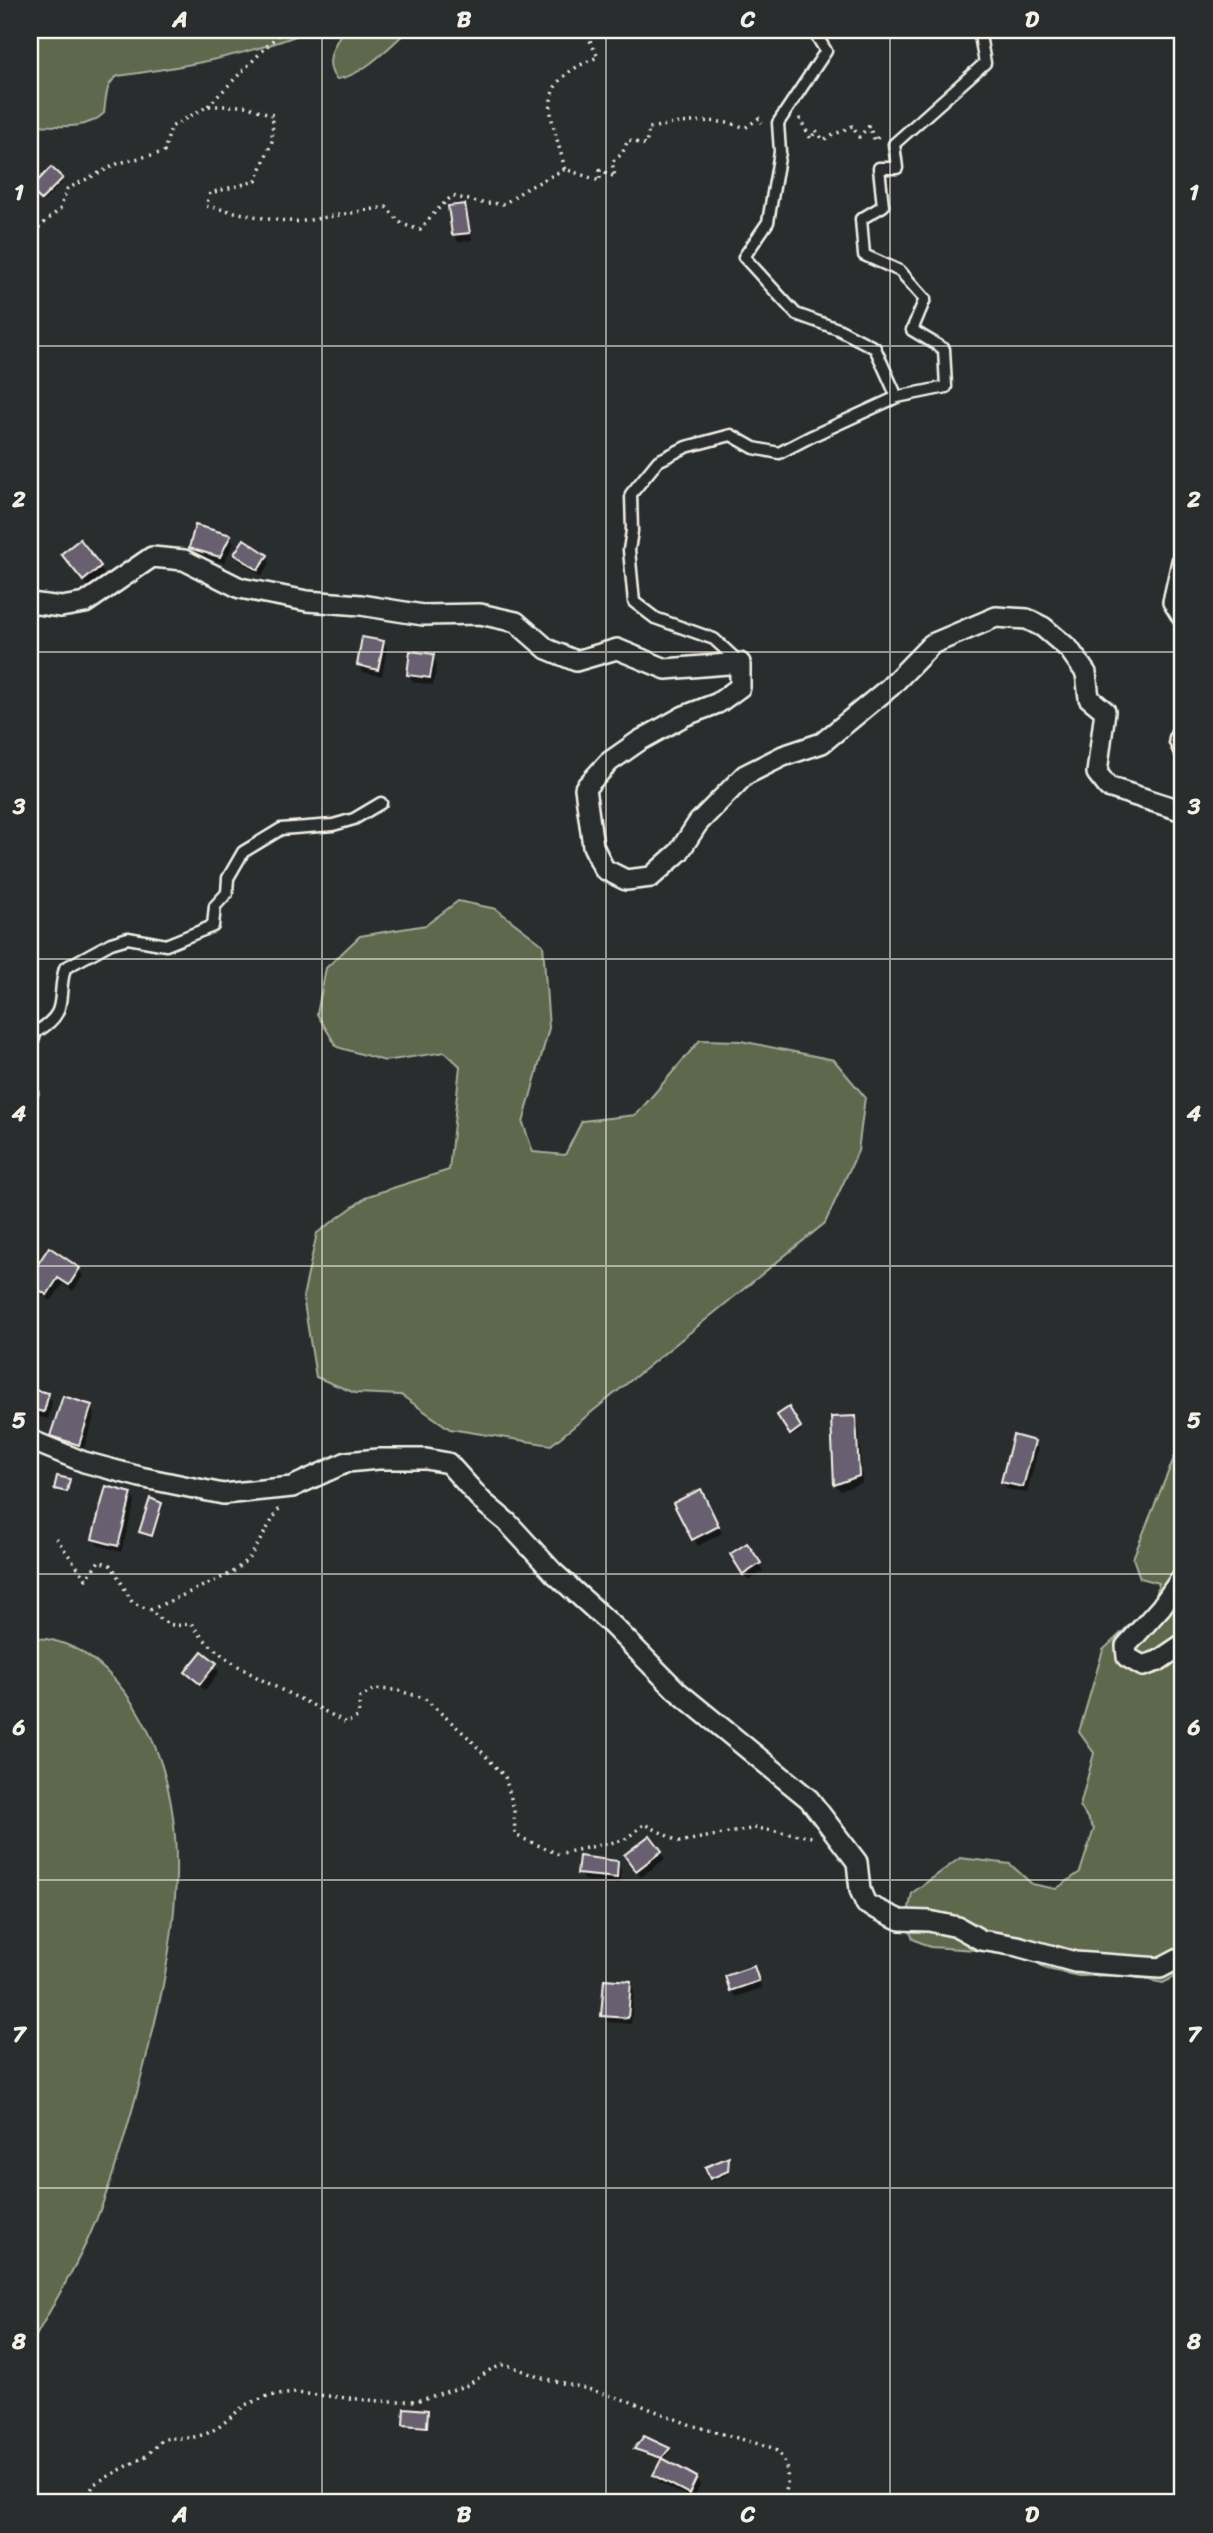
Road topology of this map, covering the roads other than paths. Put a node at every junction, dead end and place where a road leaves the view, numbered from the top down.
1 (813, 30) edge
2 (979, 30) edge
3 (897, 397) junction
4 (1183, 557) edge
5 (30, 603) edge
6 (1183, 618) edge
7 (740, 663) junction
8 (1183, 728) edge
9 (1183, 749) edge
10 (382, 803) dead end
11 (1183, 811) edge
12 (30, 1050) edge
13 (30, 1084) edge
14 (30, 1094) edge
15 (30, 1440) edge
16 (1183, 1576) edge
17 (1183, 1644) edge
18 (1183, 1956) edge

1 - 3 lane
2 - 3 lane
3 - 7 lane
4 - 6 street
5 - 7 street
7 - 11 street
8 - 9 street
10 - 12 lane
13 - 14 lane
15 - 18 street
16 - 17 street

